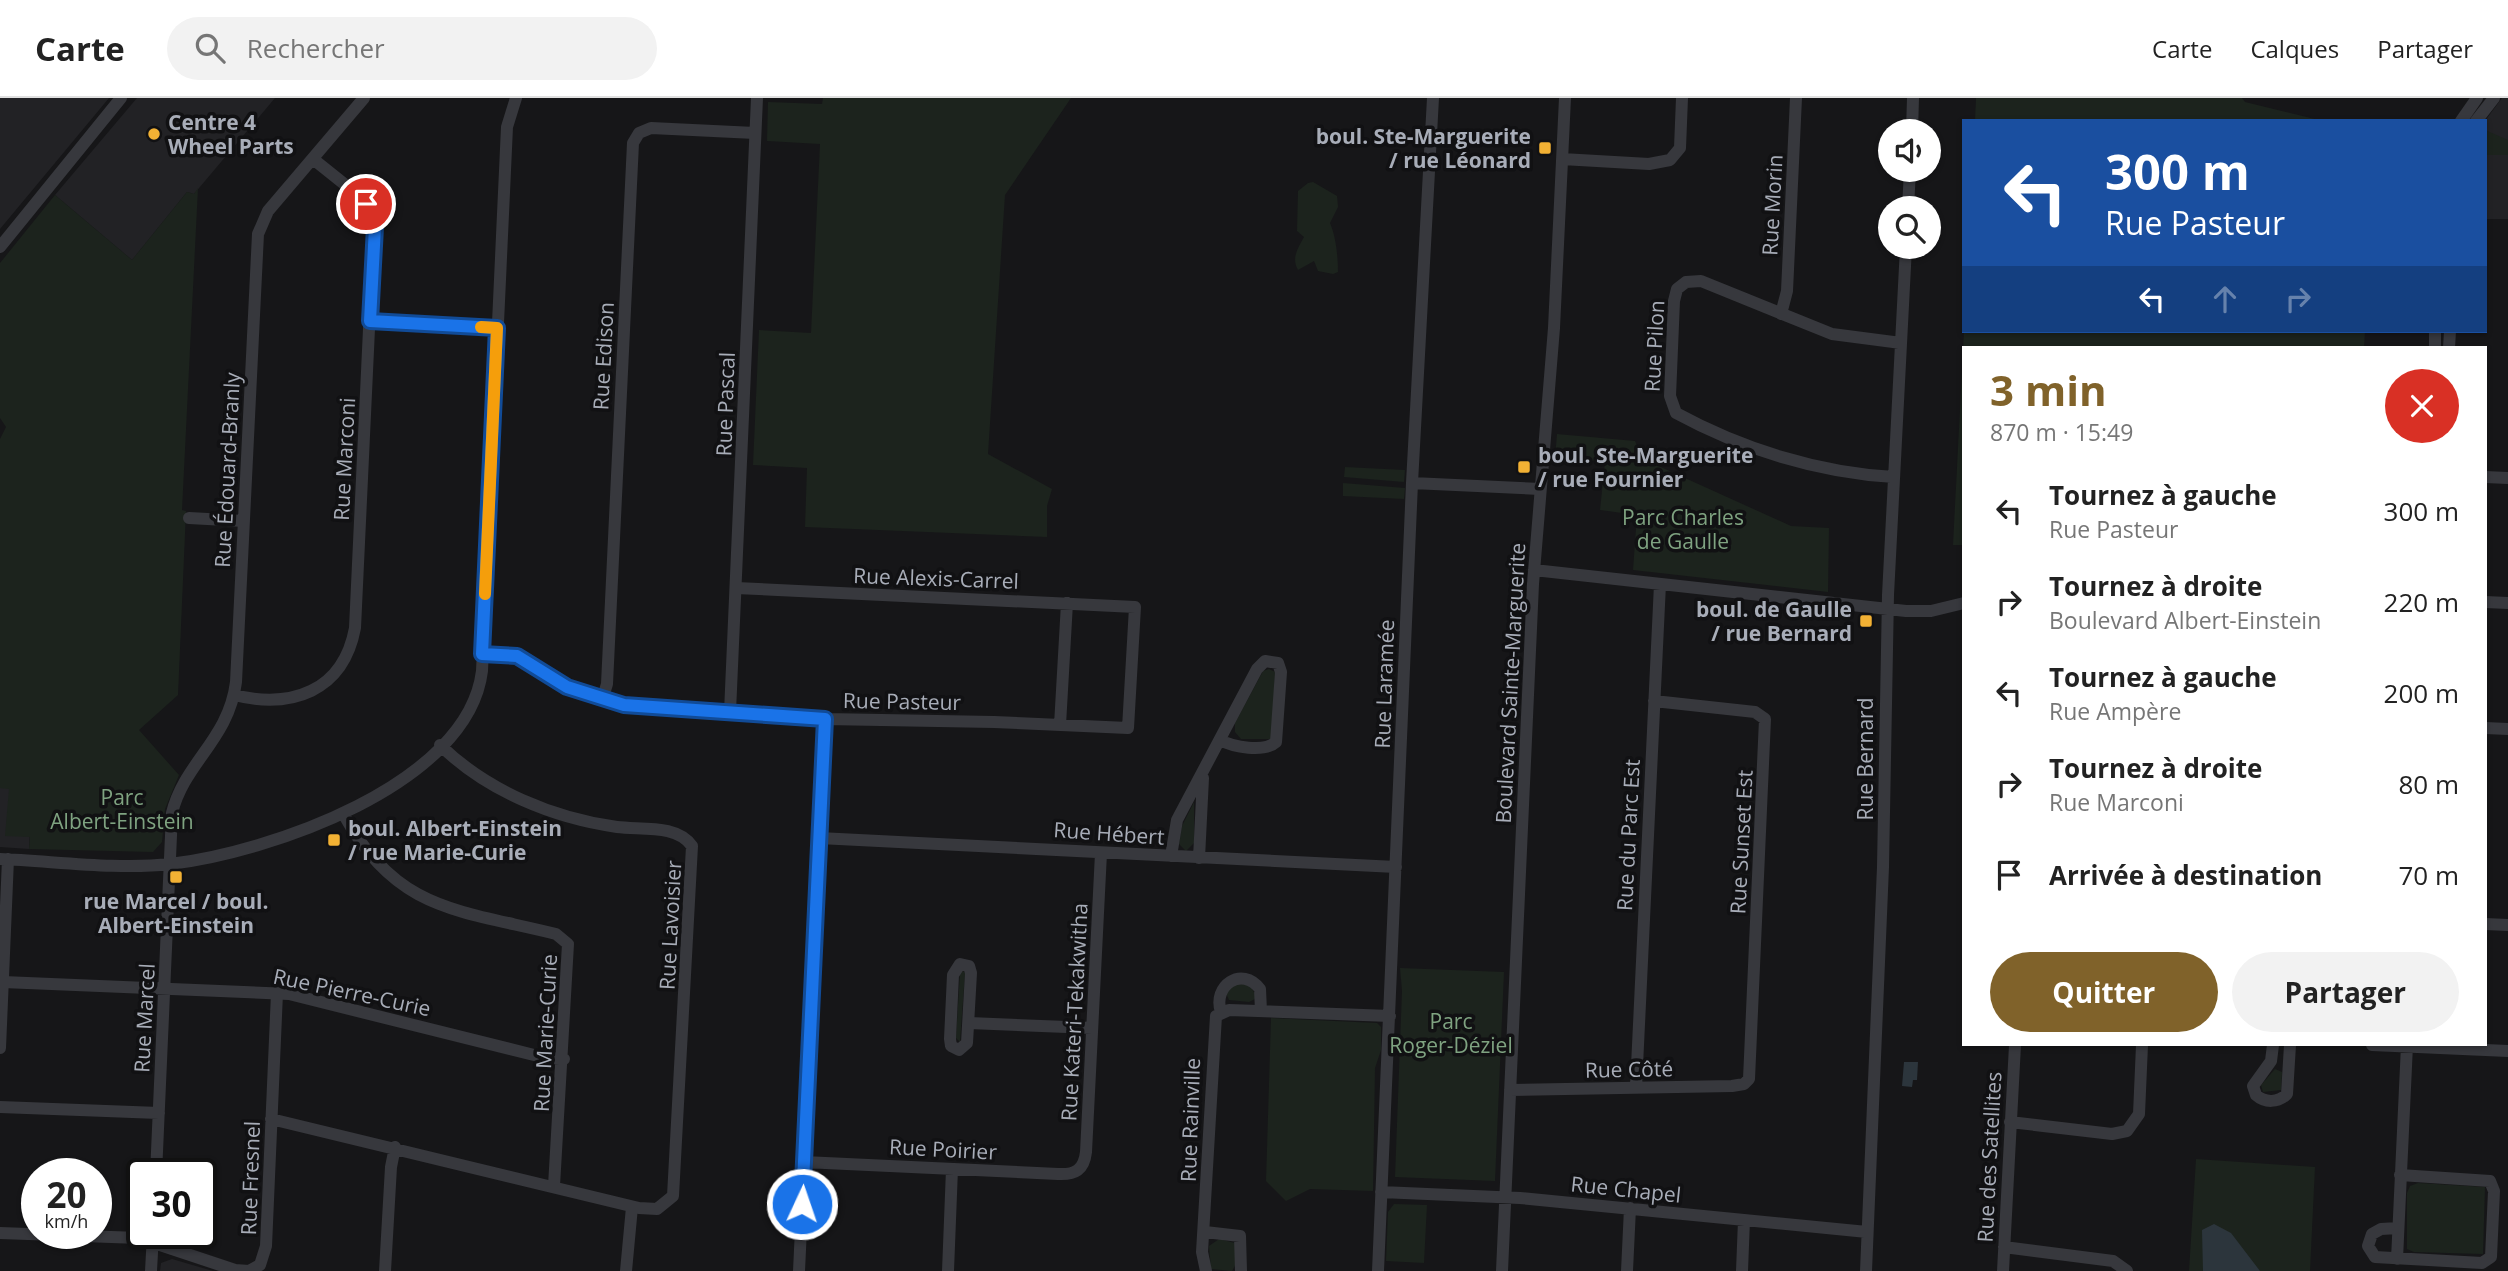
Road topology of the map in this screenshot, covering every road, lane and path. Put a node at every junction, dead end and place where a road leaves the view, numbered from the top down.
1 (121, 98) edge
2 (364, 98) edge
3 (516, 98) edge
4 (757, 98) edge
5 (1433, 98) edge
6 (1565, 98) edge
7 (1682, 98) edge
8 (1796, 98) edge
9 (1913, 98) edge
10 (2477, 98) edge
11 (2494, 98) edge
12 (1912, 119) edge
13 (2462, 119) edge
14 (2478, 119) edge
15 (755, 132) junction
16 (313, 159) junction
17 (1562, 159) junction
18 (0, 247) edge
19 (1905, 259) edge
20 (1781, 314) junction
21 (370, 321) junction
22 (497, 328) junction
23 (1901, 343) junction
24 (1894, 477) junction
25 (2487, 477) edge
26 (2508, 478) edge
27 (1412, 483) junction
28 (1540, 489) junction
29 (188, 518) dead end
30 (244, 521) junction
31 (1534, 570) junction
32 (1660, 584) junction
33 (736, 588) junction
34 (2487, 602) edge
35 (1067, 603) junction
36 (1962, 603) edge
37 (2508, 603) edge
38 (1135, 607) joint
39 (1887, 609) junction
40 (482, 654) junction
41 (234, 695) junction
42 (602, 700) junction
43 (1654, 701) junction
44 (730, 712) junction
45 (825, 719) junction
46 (1060, 725) junction
47 (2487, 728) edge
48 (2508, 729) edge
49 (1220, 740) junction
50 (440, 745) junction
51 (1203, 773) junction
52 (344, 815) junction
53 (819, 838) junction
54 (1101, 853) junction
55 (1171, 856) junction
56 (1199, 858) junction
57 (4, 859) edge
58 (169, 864) junction
59 (1396, 867) junction
60 (2487, 924) edge
61 (2508, 925) edge
62 (3, 982) junction
63 (164, 988) junction
64 (277, 993) junction
65 (1261, 1011) junction
66 (1221, 1012) junction
67 (1390, 1016) junction
68 (969, 1023) junction
69 (1092, 1028) junction
70 (2015, 1046) edge
71 (2142, 1046) edge
72 (2273, 1046) edge
73 (2290, 1046) edge
74 (2407, 1046) edge
75 (2424, 1046) edge
76 (0, 1048) edge
77 (2508, 1051) edge
78 (564, 1059) junction
79 (1747, 1082) joint
80 (1636, 1087) junction
81 (1510, 1090) junction
82 (0, 1107) edge
83 (159, 1112) junction
84 (271, 1118) junction
85 (2010, 1122) junction
86 (395, 1147) junction
87 (157, 1158) edge
88 (804, 1162) junction
89 (952, 1169) junction
90 (1079, 1170) joint
91 (2400, 1175) junction
92 (554, 1186) junction
93 (1381, 1192) junction
94 (1505, 1197) junction
95 (632, 1207) junction
96 (1630, 1208) junction
97 (1744, 1220) junction
98 (2398, 1228) junction
99 (1205, 1232) junction
100 (1867, 1232) junction
101 (0, 1233) edge
102 (126, 1238) edge
103 (2004, 1247) junction
104 (153, 1249) edge
105 (179, 1249) edge
106 (2397, 1259) junction
107 (152, 1271) edge
108 (385, 1271) edge
109 (626, 1271) edge
110 (799, 1271) edge
111 (948, 1271) edge
112 (1206, 1271) edge
113 (1241, 1271) edge
114 (1378, 1271) edge
115 (1502, 1271) edge
116 (1627, 1271) edge
117 (1742, 1271) edge
118 (1866, 1271) edge
119 (2003, 1271) edge
120 (2127, 1271) edge

1 - 18 street
2 - 16 street, Rue Édouard-Branly
3 - 22 street
4 - 15 street, Rue Pascal
5 - 27 street, Rue Laramée
6 - 17 street, Boulevard Sainte-Marguerite
7 - 17 street
8 - 20 street, Rue Morin
9 - 12 street
10 - 13 street
11 - 14 street
15 - 33 street, Rue Pascal
15 - 42 street, Rue Edison
16 - 21 street, Rue Marconi
16 - 30 street, Rue Édouard-Branly
17 - 28 street, Boulevard Sainte-Marguerite
19 - 23 street, Rue Bernard
20 - 23 street, Rue Pilon
20 - 24 street, Rue Pilon
21 - 22 street
21 - 41 street, Rue Marconi
22 - 40 street
23 - 24 street, Rue Bernard
24 - 39 street, Rue Bernard
25 - 26 street
27 - 28 street
27 - 59 street, Rue Laramée
28 - 31 street, Boulevard Sainte-Marguerite
29 - 30 street
30 - 41 street, Rue Édouard-Branly
31 - 32 street
31 - 81 street, Boulevard Sainte-Marguerite
32 - 39 street
32 - 43 street, Rue du Parc Est
33 - 35 street, Rue Alexis-Carrel
33 - 44 street, Rue Pascal
34 - 37 street
35 - 38 street, Rue Alexis-Carrel
35 - 46 street
36 - 39 street
38 - 46 street, Rue Pasteur
39 - 100 street, Rue Bernard
40 - 42 street, Rue Pasteur
40 - 50 street
41 - 58 street, Rue Édouard-Branly
42 - 44 street, Rue Pasteur
43 - 79 street, Rue Sunset Est
43 - 80 street, Rue du Parc Est
44 - 45 street, Rue Pasteur
45 - 46 street, Rue Pasteur
45 - 53 street
47 - 48 street
49 - 49 street
49 - 51 street
50 - 52 street
50 - 95 street, Rue Lavoisier
51 - 55 street
51 - 56 street
52 - 58 street
52 - 78 street, Rue Marie-Curie
53 - 54 street, Rue Hébert
53 - 88 street
54 - 55 street, Rue Hébert
54 - 69 street, Rue Kateri-Tekakwitha
55 - 56 street, Rue Hébert
56 - 59 street, Rue Hébert
57 - 58 street
57 - 62 street
58 - 63 street, Rue Marcel
59 - 67 street, Rue Laramée
60 - 61 street
62 - 63 street, Rue Pierre-Curie
62 - 76 street
63 - 64 street, Rue Pierre-Curie
63 - 83 street, Rue Marcel
64 - 78 street, Rue Pierre-Curie
64 - 84 street, Rue Fresnel
65 - 66 street
65 - 66 street, Rue Rainville
65 - 67 street
66 - 99 street, Rue Rainville
67 - 93 street, Rue Laramée
68 - 68 street
68 - 69 street
69 - 90 street, Rue Kateri-Tekakwitha
70 - 85 street, Rue des Satellites
71 - 85 street
72 - 73 street
74 - 91 street
75 - 77 street
78 - 92 street, Rue Marie-Curie
79 - 80 street, Rue Côté
80 - 81 street, Rue Côté
81 - 94 street, Boulevard Sainte-Marguerite
82 - 83 street
83 - 87 street, Rue Marcel
84 - 86 street, Rue Lavoisier
84 - 105 street, Rue Fresnel
85 - 103 street, Rue des Satellites
86 - 92 street, Rue Lavoisier
86 - 108 street
88 - 89 street, Rue Poirier
88 - 110 street
89 - 90 street, Rue Poirier
89 - 111 street
91 - 98 street
91 - 106 street
92 - 95 street, Rue Lavoisier
93 - 94 street, Rue Chapel
93 - 114 street, Rue Laramée
94 - 96 street, Rue Chapel
94 - 115 street, Boulevard Sainte-Marguerite
95 - 109 street
96 - 97 street, Rue Chapel
96 - 116 street
97 - 100 street, Rue Chapel
97 - 117 street
98 - 106 street
98 - 106 street
99 - 112 street, Rue Rainville
99 - 113 street
100 - 118 street, Rue Bernard
101 - 102 street, Rue Fresnel
103 - 119 street, Rue des Satellites
103 - 120 street
104 - 107 street

